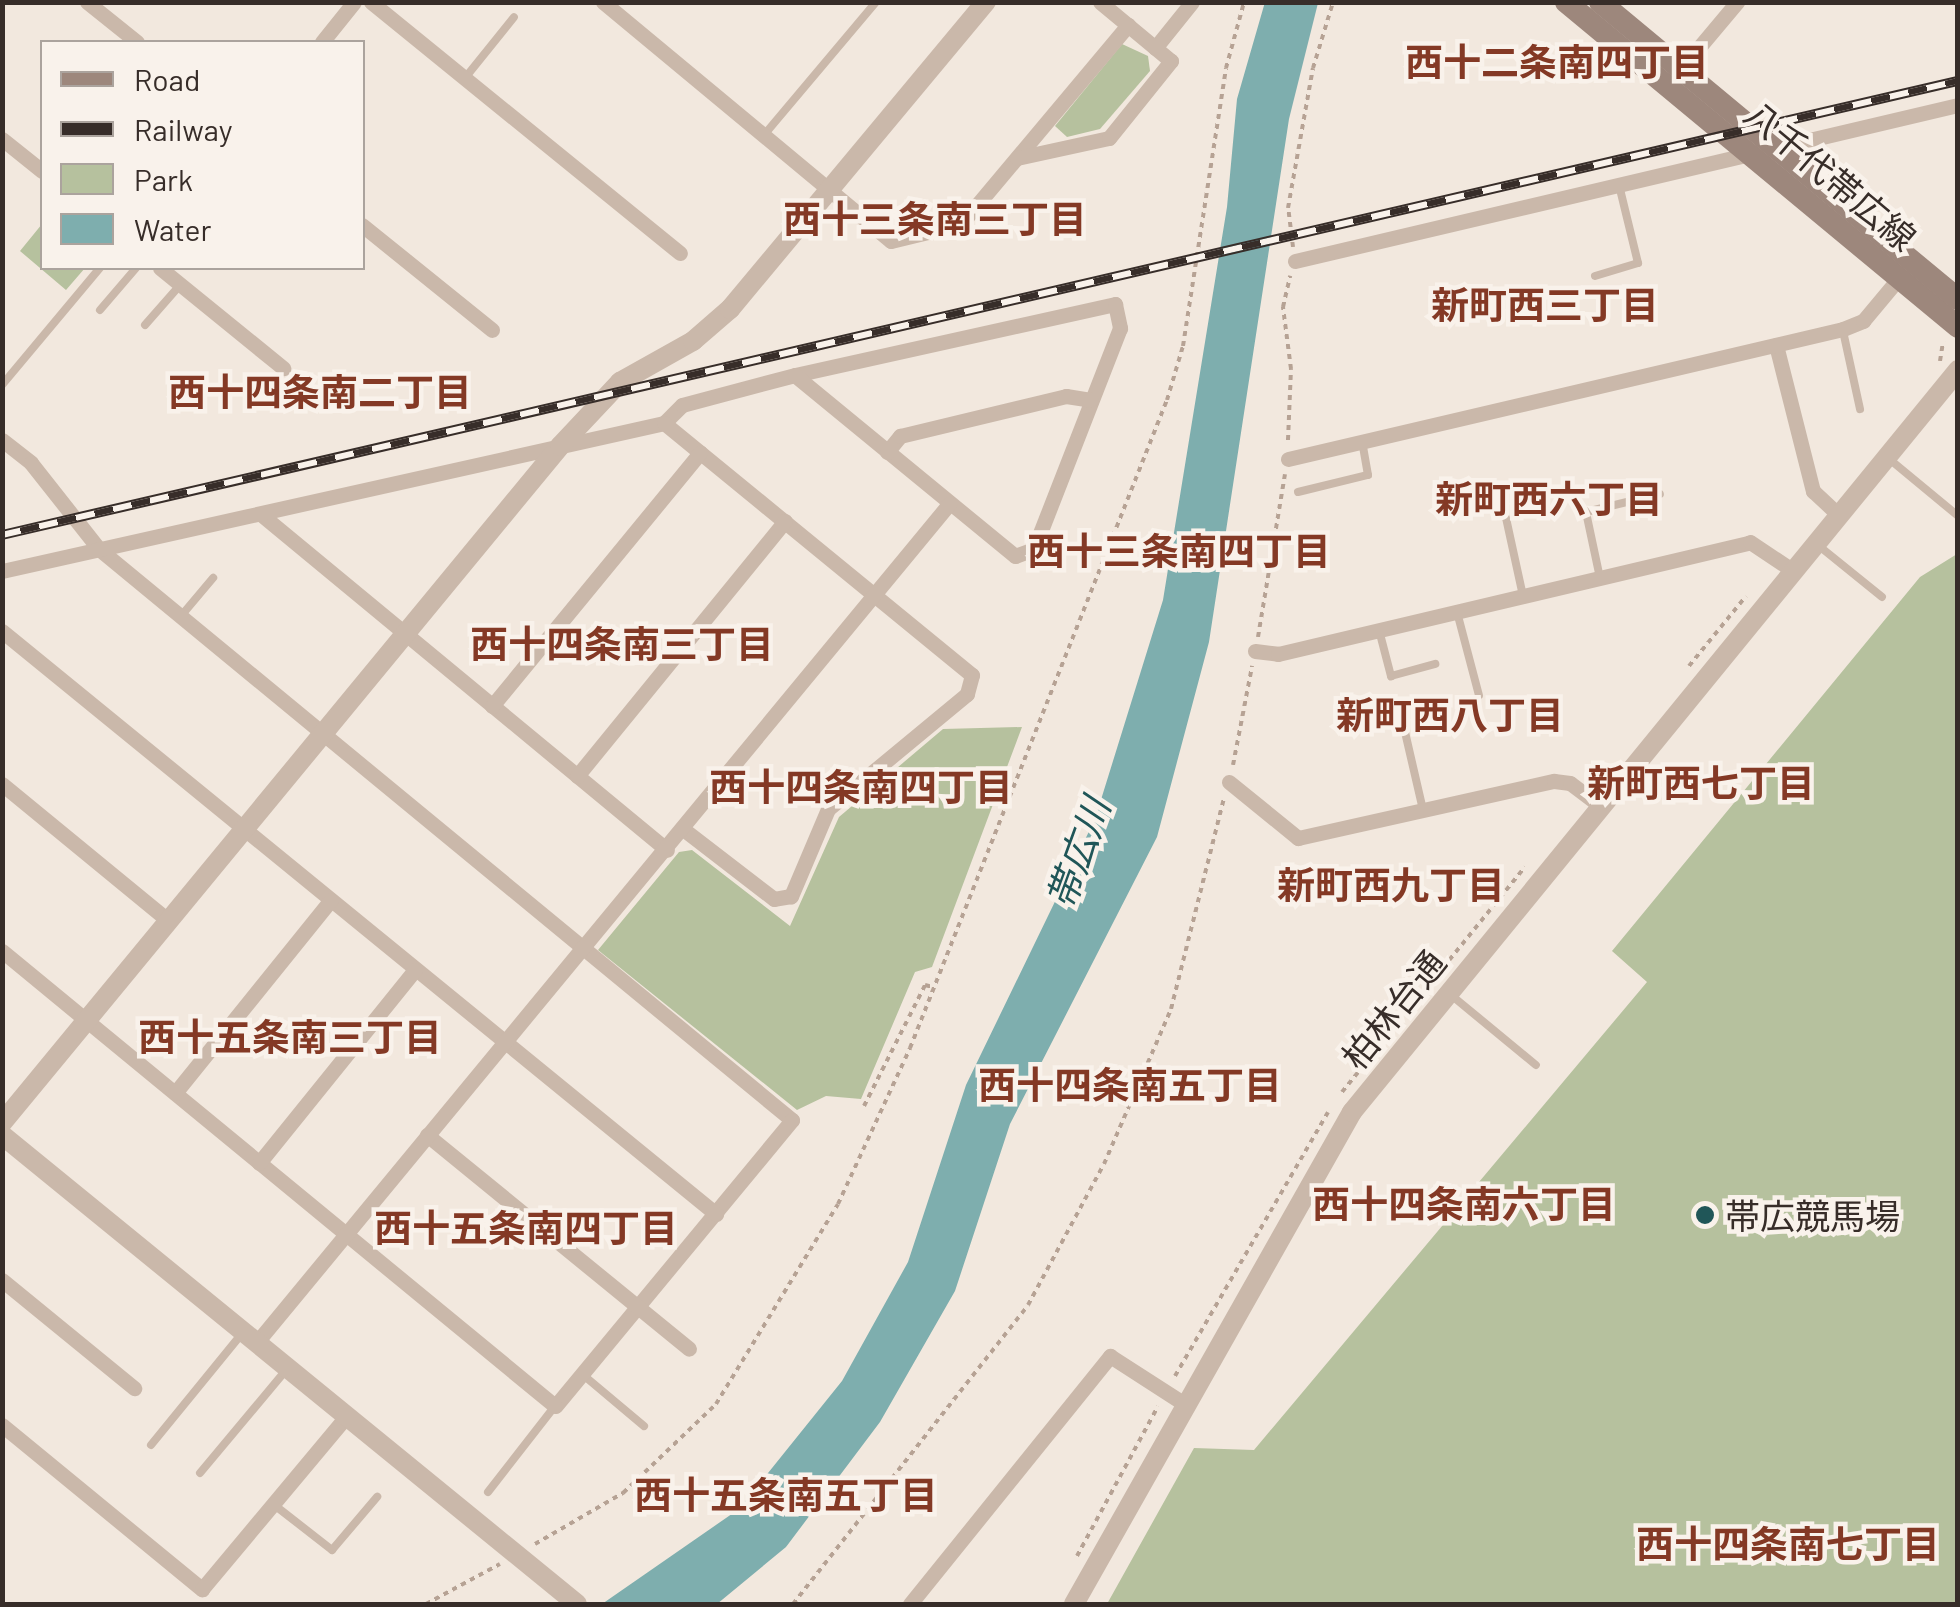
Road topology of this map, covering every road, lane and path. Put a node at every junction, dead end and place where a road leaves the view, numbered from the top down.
1 (87, 2) edge
2 (354, 2) edge
3 (371, 2) edge
4 (603, 2) edge
5 (876, 2) edge
6 (986, 2) edge
7 (1100, 2) edge
8 (1192, 2) edge
9 (1244, 2) edge
10 (1333, 2) edge
11 (1566, 2) edge
12 (1600, 2) edge
13 (1737, 2) edge
14 (514, 16) dead end
15 (1128, 26) junction
16 (134, 40) edge
17 (324, 40) edge
18 (1155, 48) junction
19 (465, 78) junction
20 (1674, 78) junction
21 (1958, 105) edge
22 (764, 135) junction
23 (2, 138) edge
24 (1767, 152) junction
25 (1017, 158) junction
26 (40, 169) edge
27 (1618, 184) junction
28 (831, 189) junction
29 (365, 227) edge
30 (680, 253) dead end
31 (1295, 261) junction
32 (98, 270) edge
33 (134, 270) edge
34 (163, 270) edge
35 (1594, 276) dead end
36 (1899, 278) junction
37 (181, 284) junction
38 (1958, 299) edge
39 (100, 310) dead end
40 (145, 325) dead end
41 (1843, 329) junction
42 (1948, 329) edge
43 (492, 330) dead end
44 (1776, 345) junction
45 (283, 368) dead end
46 (795, 375) junction
47 (1947, 381) edge
48 (2, 385) edge
49 (1091, 400) junction
50 (1860, 409) dead end
51 (664, 423) junction
52 (2, 440) edge
53 (1362, 442) junction
54 (560, 446) junction
55 (886, 452) junction
56 (700, 453) junction
57 (1886, 456) junction
58 (1288, 459) junction
59 (1298, 492) dead end
60 (1660, 494) dead end
61 (949, 504) junction
62 (1838, 514) junction
63 (263, 516) junction
64 (1958, 516) edge
65 (1506, 518) dead end
66 (785, 521) junction
67 (1815, 542) junction
68 (99, 550) junction
69 (1792, 570) junction
70 (2, 571) edge
71 (213, 578) dead end
72 (1600, 578) junction
73 (1751, 591) dead end
74 (873, 594) junction
75 (1523, 596) junction
76 (1882, 597) dead end
77 (1457, 612) junction
78 (180, 616) junction
79 (1379, 630) junction
80 (2, 631) edge
81 (402, 636) junction
82 (1256, 651) junction
83 (1435, 664) dead end
84 (1681, 679) dead end
85 (1479, 695) dead end
86 (492, 706) junction
87 (1405, 732) dead end
88 (324, 733) junction
89 (577, 776) junction
90 (1230, 782) junction
91 (2, 784) edge
92 (1601, 806) junction
93 (1423, 810) junction
94 (244, 828) junction
95 (683, 829) junction
96 (666, 850) junction
97 (1537, 852) dead end
98 (331, 900) junction
99 (168, 921) junction
100 (583, 948) junction
101 (2, 951) edge
102 (416, 970) junction
103 (933, 987) junction
104 (1447, 992) junction
105 (86, 1020) junction
106 (506, 1042) junction
107 (1536, 1065) dead end
108 (174, 1093) junction
109 (864, 1106) dead end
110 (2, 1123) edge
111 (2, 1135) edge
112 (427, 1136) junction
113 (260, 1164) junction
114 (716, 1214) junction
115 (345, 1234) junction
116 (2, 1280) edge
117 (636, 1306) junction
118 (250, 1336) junction
119 (689, 1349) dead end
120 (288, 1368) junction
121 (582, 1374) junction
122 (134, 1388) dead end
123 (1175, 1398) junction
124 (555, 1406) junction
125 (346, 1416) junction
126 (2, 1425) edge
127 (644, 1426) dead end
128 (150, 1444) dead end
129 (200, 1473) dead end
130 (488, 1492) dead end
131 (377, 1497) dead end
132 (273, 1504) junction
133 (520, 1558) junction
134 (1071, 1572) dead end
135 (426, 1604) edge
136 (576, 1604) edge
137 (793, 1604) edge
138 (910, 1604) edge
139 (1074, 1604) edge

1 - 16 street
2 - 17 street
3 - 19 street
4 - 22 street
5 - 22 lane
6 - 28 street
7 - 15 street
8 - 18 street
9 - 103 path
10 - 31 path
11 - 20 main road, 八千代帯広線
12 - 20 main road, 八千代帯広線
13 - 20 street
14 - 19 lane
15 - 18 street
15 - 25 street
18 - 25 street
19 - 30 street
20 - 24 main road, 八千代帯広線
21 - 24 street
22 - 28 street
23 - 26 street
24 - 27 street
24 - 36 main road, 八千代帯広線
24 - 38 main road, 八千代帯広線
25 - 28 street
27 - 31 street
27 - 35 lane
28 - 54 street
29 - 43 street
31 - 58 path
32 - 48 lane
33 - 39 lane
34 - 37 street
36 - 41 street
36 - 42 main road, 八千代帯広線
37 - 40 lane
37 - 45 street
41 - 44 street
41 - 50 lane
42 - 47 path
44 - 53 street
44 - 62 street
46 - 49 street
46 - 51 street
46 - 55 street
47 - 57 street, 柏林台通
49 - 55 street
49 - 61 street
51 - 54 street
51 - 56 street
52 - 68 street
53 - 58 street
53 - 59 lane
54 - 63 street
54 - 81 street
55 - 61 street
56 - 66 street
56 - 86 street
57 - 62 street, 柏林台通
57 - 64 lane
58 - 82 path
60 - 72 lane
61 - 74 street
62 - 67 street, 柏林台通
63 - 68 street
63 - 81 street
65 - 75 lane
66 - 74 street
66 - 89 street
67 - 69 street, 柏林台通
67 - 76 lane
68 - 70 street
68 - 78 street
69 - 72 street
69 - 92 street, 柏林台通
71 - 78 lane
72 - 75 street
73 - 84 path
74 - 95 street
74 - 95 street
75 - 77 street
77 - 79 street
77 - 85 lane
78 - 88 street
79 - 82 street
79 - 83 lane
80 - 94 street
81 - 86 street
81 - 88 street
82 - 90 path
86 - 89 street
87 - 93 lane
88 - 94 street
88 - 100 street
89 - 96 street
90 - 93 street
90 - 137 path
91 - 99 street
92 - 93 street
92 - 104 street, 柏林台通
94 - 98 street
94 - 99 street
95 - 96 street
96 - 100 street
97 - 123 path
98 - 102 street
98 - 108 street
99 - 105 street
100 - 106 street
100 - 114 street
101 - 105 street
102 - 106 street
102 - 113 street
103 - 109 path
103 - 133 path
104 - 107 lane
104 - 123 street, 柏林台通
105 - 108 street
105 - 110 street
106 - 112 street
106 - 114 street
108 - 113 street
111 - 118 street
112 - 115 street
112 - 117 street
113 - 115 street
114 - 117 street
115 - 118 street
115 - 124 street
116 - 122 street
117 - 119 street
117 - 121 street
118 - 120 street
118 - 128 lane
120 - 125 street
120 - 129 lane
121 - 124 street
121 - 127 lane
123 - 134 path
123 - 138 street
123 - 139 street, 柏林台通
124 - 130 lane
125 - 132 street
125 - 133 street
126 - 132 street
131 - 132 lane
133 - 135 path
133 - 136 street

